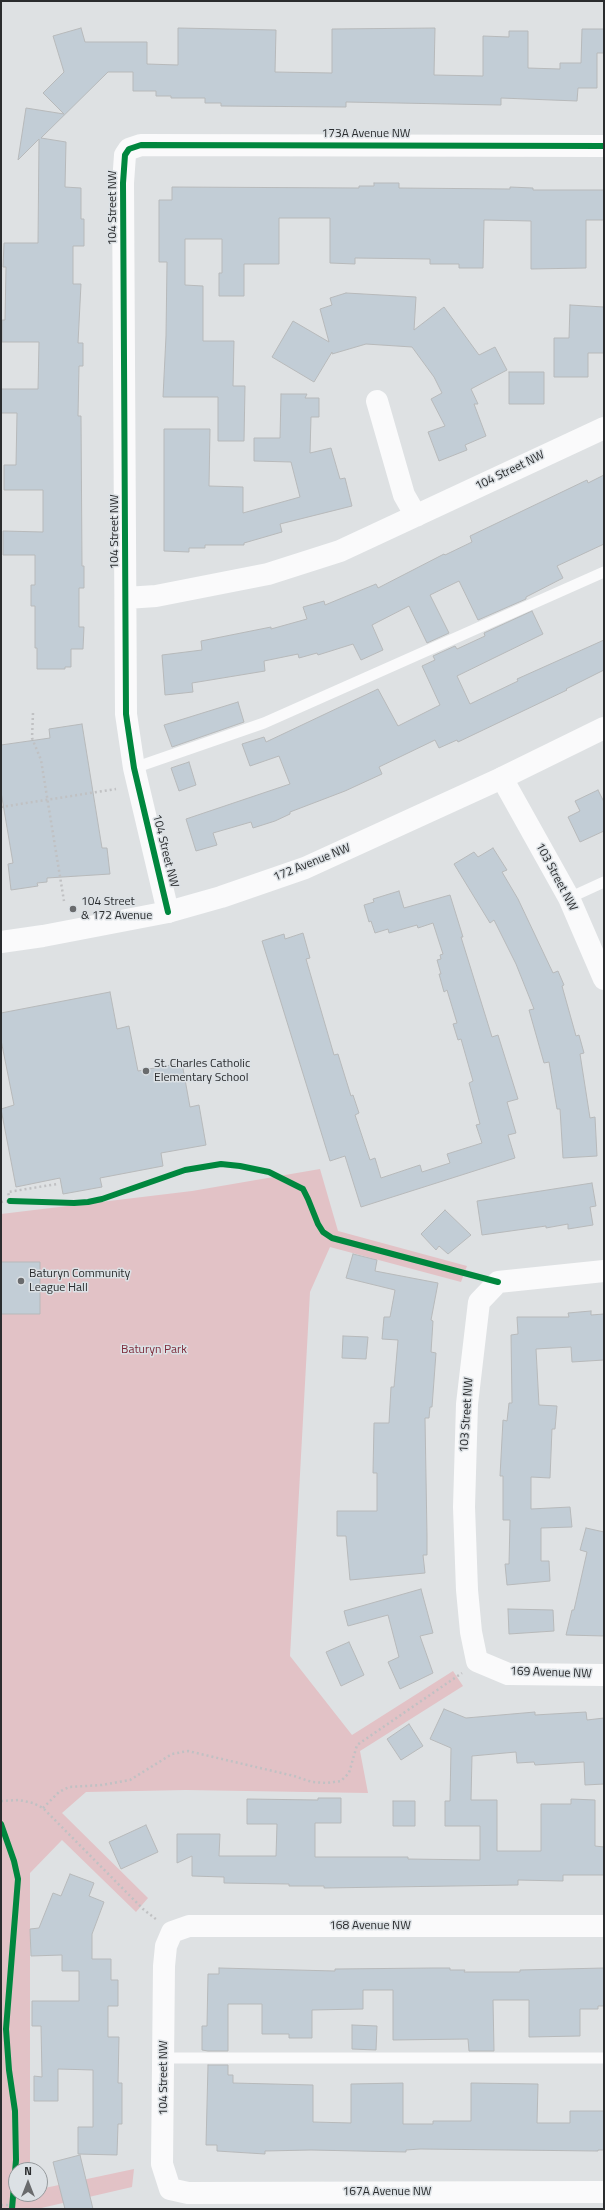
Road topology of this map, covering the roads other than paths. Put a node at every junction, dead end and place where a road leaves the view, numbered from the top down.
1 (604, 146) edge
2 (129, 149) joint
3 (377, 400) dead end
4 (604, 428) edge
5 (416, 516) junction
6 (604, 572) edge
7 (126, 598) junction
8 (604, 728) edge
9 (134, 768) junction
10 (502, 778) junction
11 (604, 882) edge
12 (569, 898) junction
13 (168, 912) junction
14 (1, 942) edge
15 (604, 979) edge
16 (604, 1270) edge
17 (477, 1661) joint
18 (604, 1675) edge
19 (604, 1926) edge
20 (164, 1966) joint
21 (164, 2058) junction
22 (604, 2058) edge
23 (170, 2189) joint
24 (604, 2192) edge

1 - 2 street, 173A Avenue NW
2 - 7 street, 104 Street NW
3 - 5 street
4 - 5 street, 104 Street NW
5 - 7 street, 104 Street NW
6 - 9 lane
7 - 9 street, 104 Street NW
8 - 10 street, 172 Avenue NW
9 - 13 street, 104 Street NW
10 - 12 street, 103 Street NW
10 - 13 street, 172 Avenue NW
11 - 12 lane
12 - 15 street, 103 Street NW
13 - 14 street, 172 Avenue NW
16 - 17 street, 103 Street NW
17 - 18 street, 169 Avenue NW
19 - 20 street, 168 Avenue NW
20 - 21 street, 104 Street NW
21 - 22 lane
21 - 23 street, 104 Street NW
23 - 24 street, 167A Avenue NW

